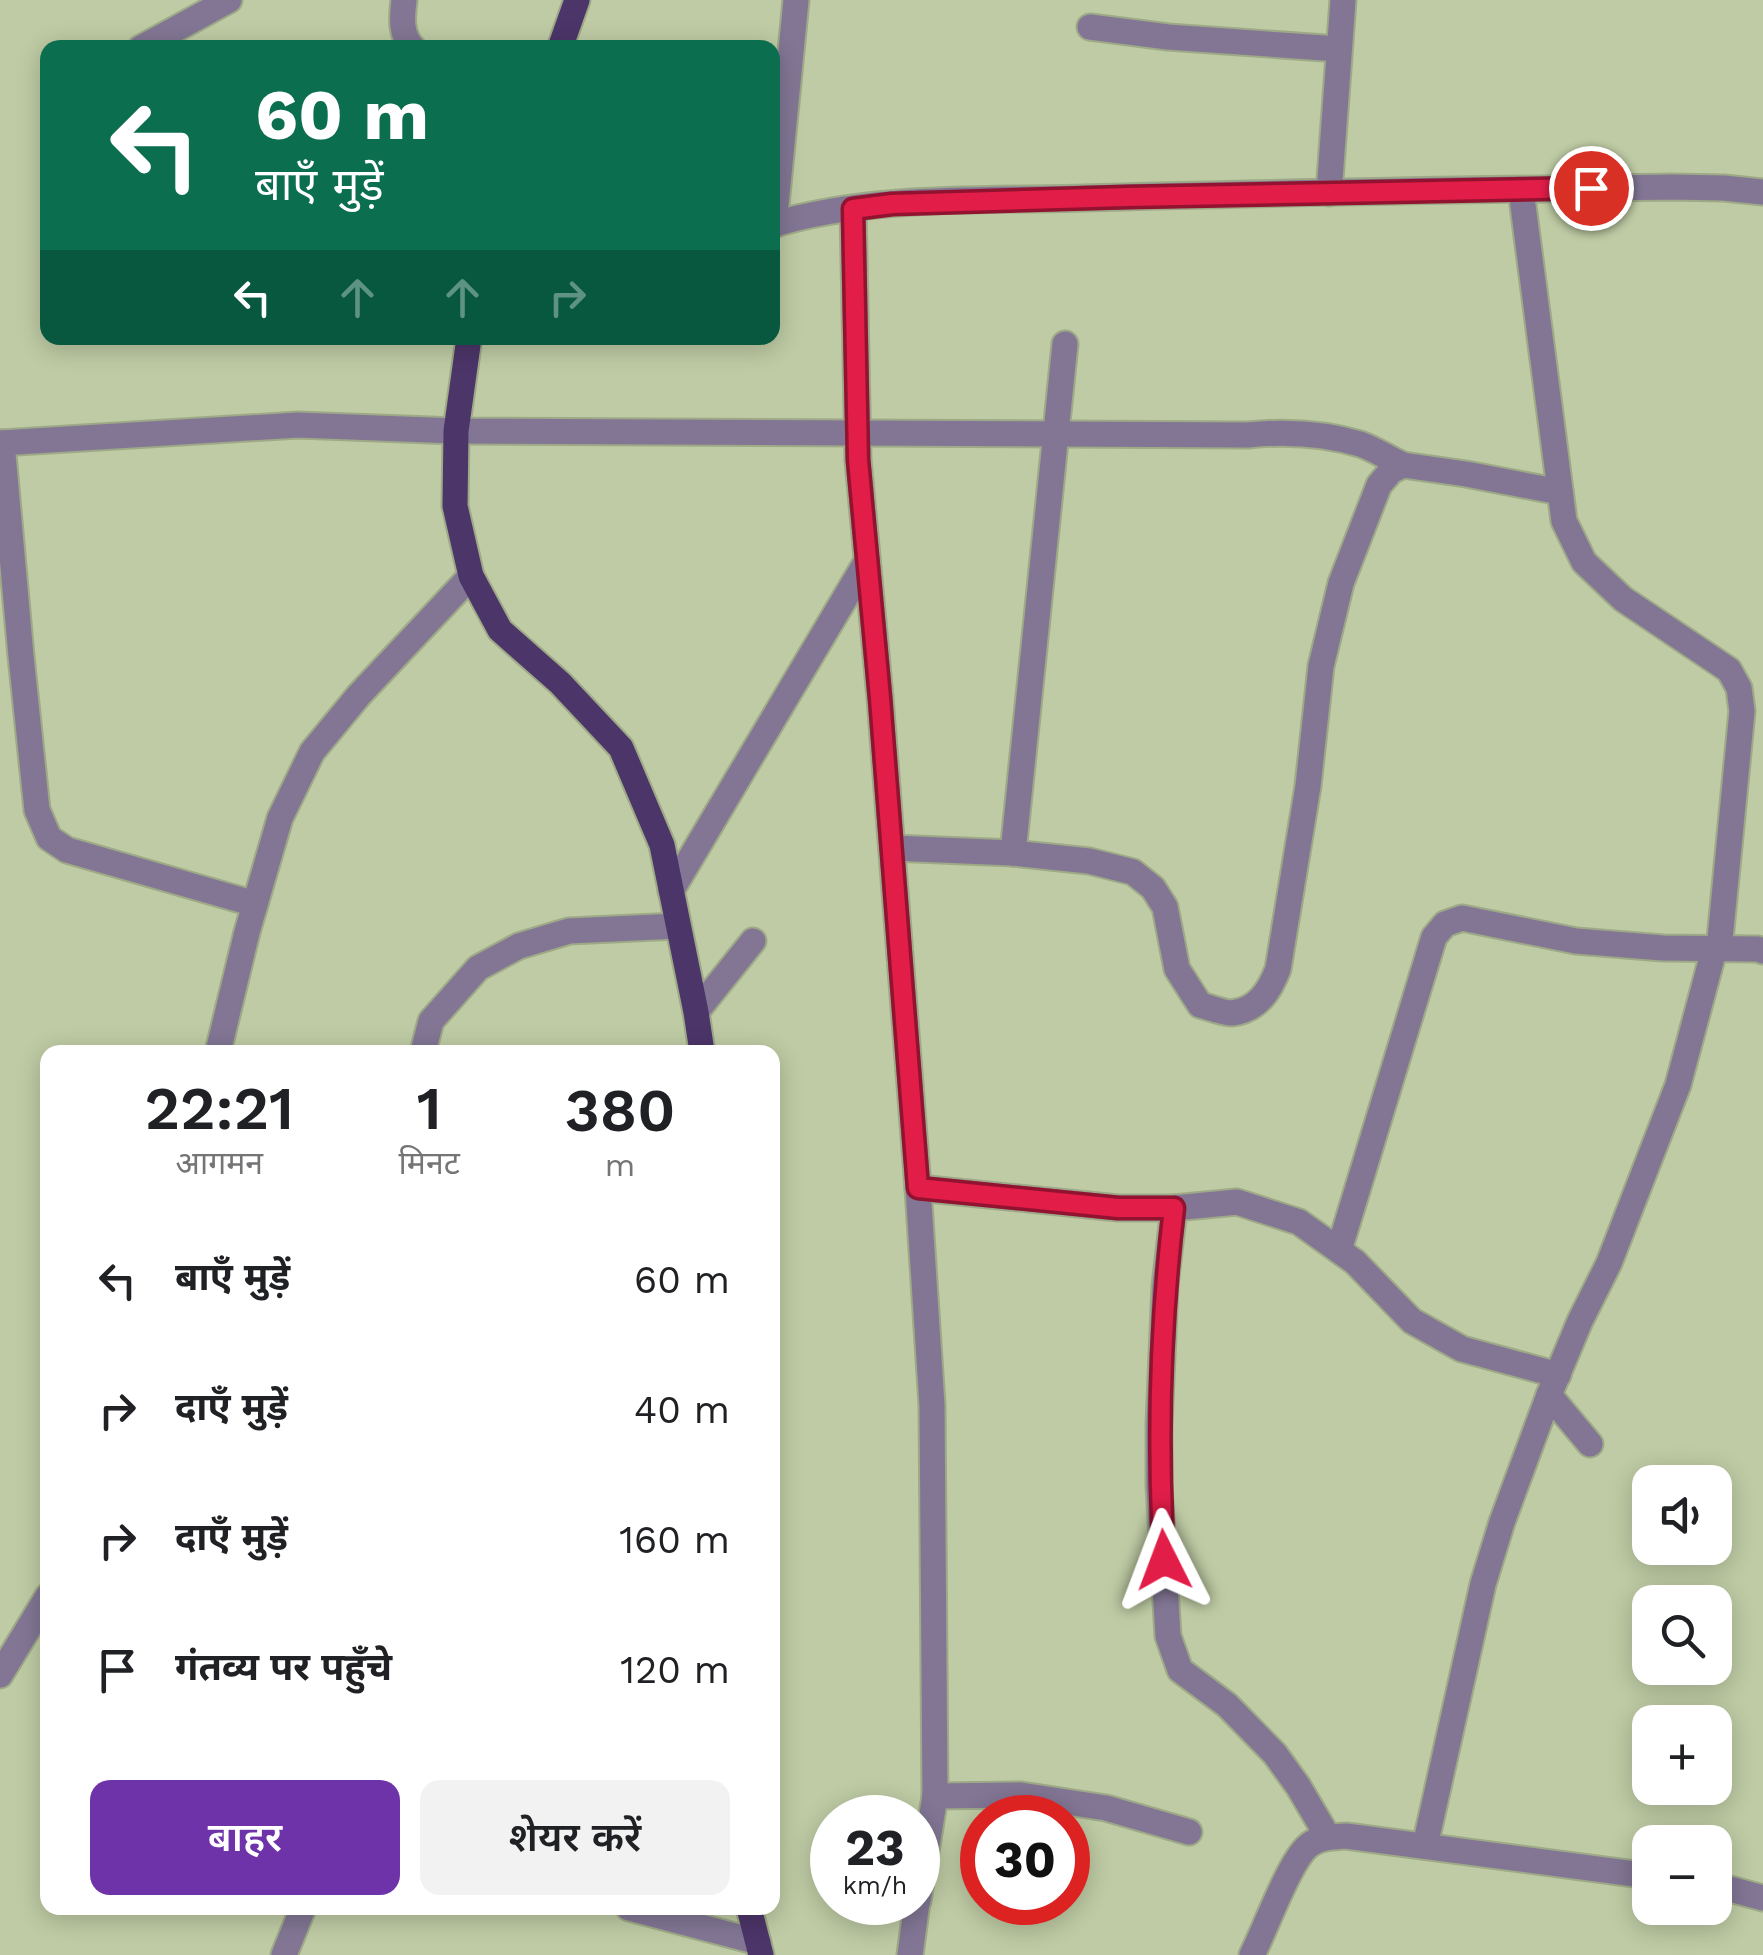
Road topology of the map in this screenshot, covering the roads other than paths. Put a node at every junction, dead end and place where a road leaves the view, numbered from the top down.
1 (229, 0) edge
2 (404, 0) edge
3 (577, 0) edge
4 (796, 0) edge
5 (1343, 0) edge
6 (1090, 27) dead end
7 (156, 40) edge
8 (406, 40) edge
9 (563, 40) edge
10 (1340, 49) junction
11 (780, 157) edge
12 (1521, 190) junction
13 (1763, 192) edge
14 (1329, 194) junction
15 (853, 209) junction
16 (780, 223) edge
17 (1065, 344) dead end
18 (468, 345) edge
19 (456, 432) junction
20 (856, 434) junction
21 (1056, 434) junction
22 (1, 443) edge
23 (1403, 465) junction
24 (1560, 492) junction
25 (867, 561) junction
26 (471, 576) junction
27 (1751, 691) edge
28 (892, 848) junction
29 (1013, 853) junction
30 (671, 892) junction
31 (255, 904) junction
32 (678, 926) junction
33 (752, 941) dead end
34 (1716, 950) junction
35 (1763, 951) edge
36 (696, 1012) junction
37 (220, 1045) edge
38 (425, 1045) edge
39 (701, 1045) edge
40 (918, 1188) junction
41 (1174, 1208) junction
42 (1339, 1250) junction
43 (1554, 1385) junction
44 (1590, 1444) dead end
45 (40, 1605) edge
46 (10, 1640) edge
47 (0, 1675) edge
48 (934, 1795) edge
49 (940, 1796) edge
50 (1189, 1832) dead end
51 (1328, 1837) junction
52 (1424, 1846) junction
53 (1632, 1874) edge
54 (1732, 1890) edge
55 (1763, 1898) edge
56 (300, 1915) edge
57 (653, 1915) edge
58 (751, 1915) edge
59 (914, 1925) edge
60 (759, 1948) edge
61 (284, 1955) edge
62 (910, 1955) edge
63 (1252, 1955) edge

1 - 7 street
2 - 8 street
3 - 9 main road
4 - 11 street
5 - 10 street
6 - 10 street
10 - 14 street
12 - 13 street
12 - 14 street
12 - 24 street
14 - 15 street
15 - 16 street
15 - 20 street
17 - 21 street
18 - 19 main road
19 - 20 street
19 - 22 street
19 - 26 main road
20 - 21 street
20 - 25 street
21 - 23 street
21 - 29 street
22 - 31 street
23 - 24 street
23 - 29 street
24 - 27 street
25 - 28 street
25 - 30 street
26 - 30 main road
26 - 31 street
27 - 34 street
28 - 29 street
28 - 40 street
30 - 32 main road
31 - 37 street
32 - 36 main road
32 - 38 street
33 - 36 street
34 - 35 street
34 - 42 street
34 - 43 street
36 - 39 main road
40 - 41 street
40 - 48 street
41 - 42 street
41 - 51 street
42 - 43 street
43 - 44 street
43 - 52 street
45 - 46 street
46 - 47 street
49 - 50 street
51 - 52 street
51 - 63 street
52 - 53 street
54 - 55 street
56 - 61 street
57 - 60 street
58 - 60 main road
59 - 62 street

